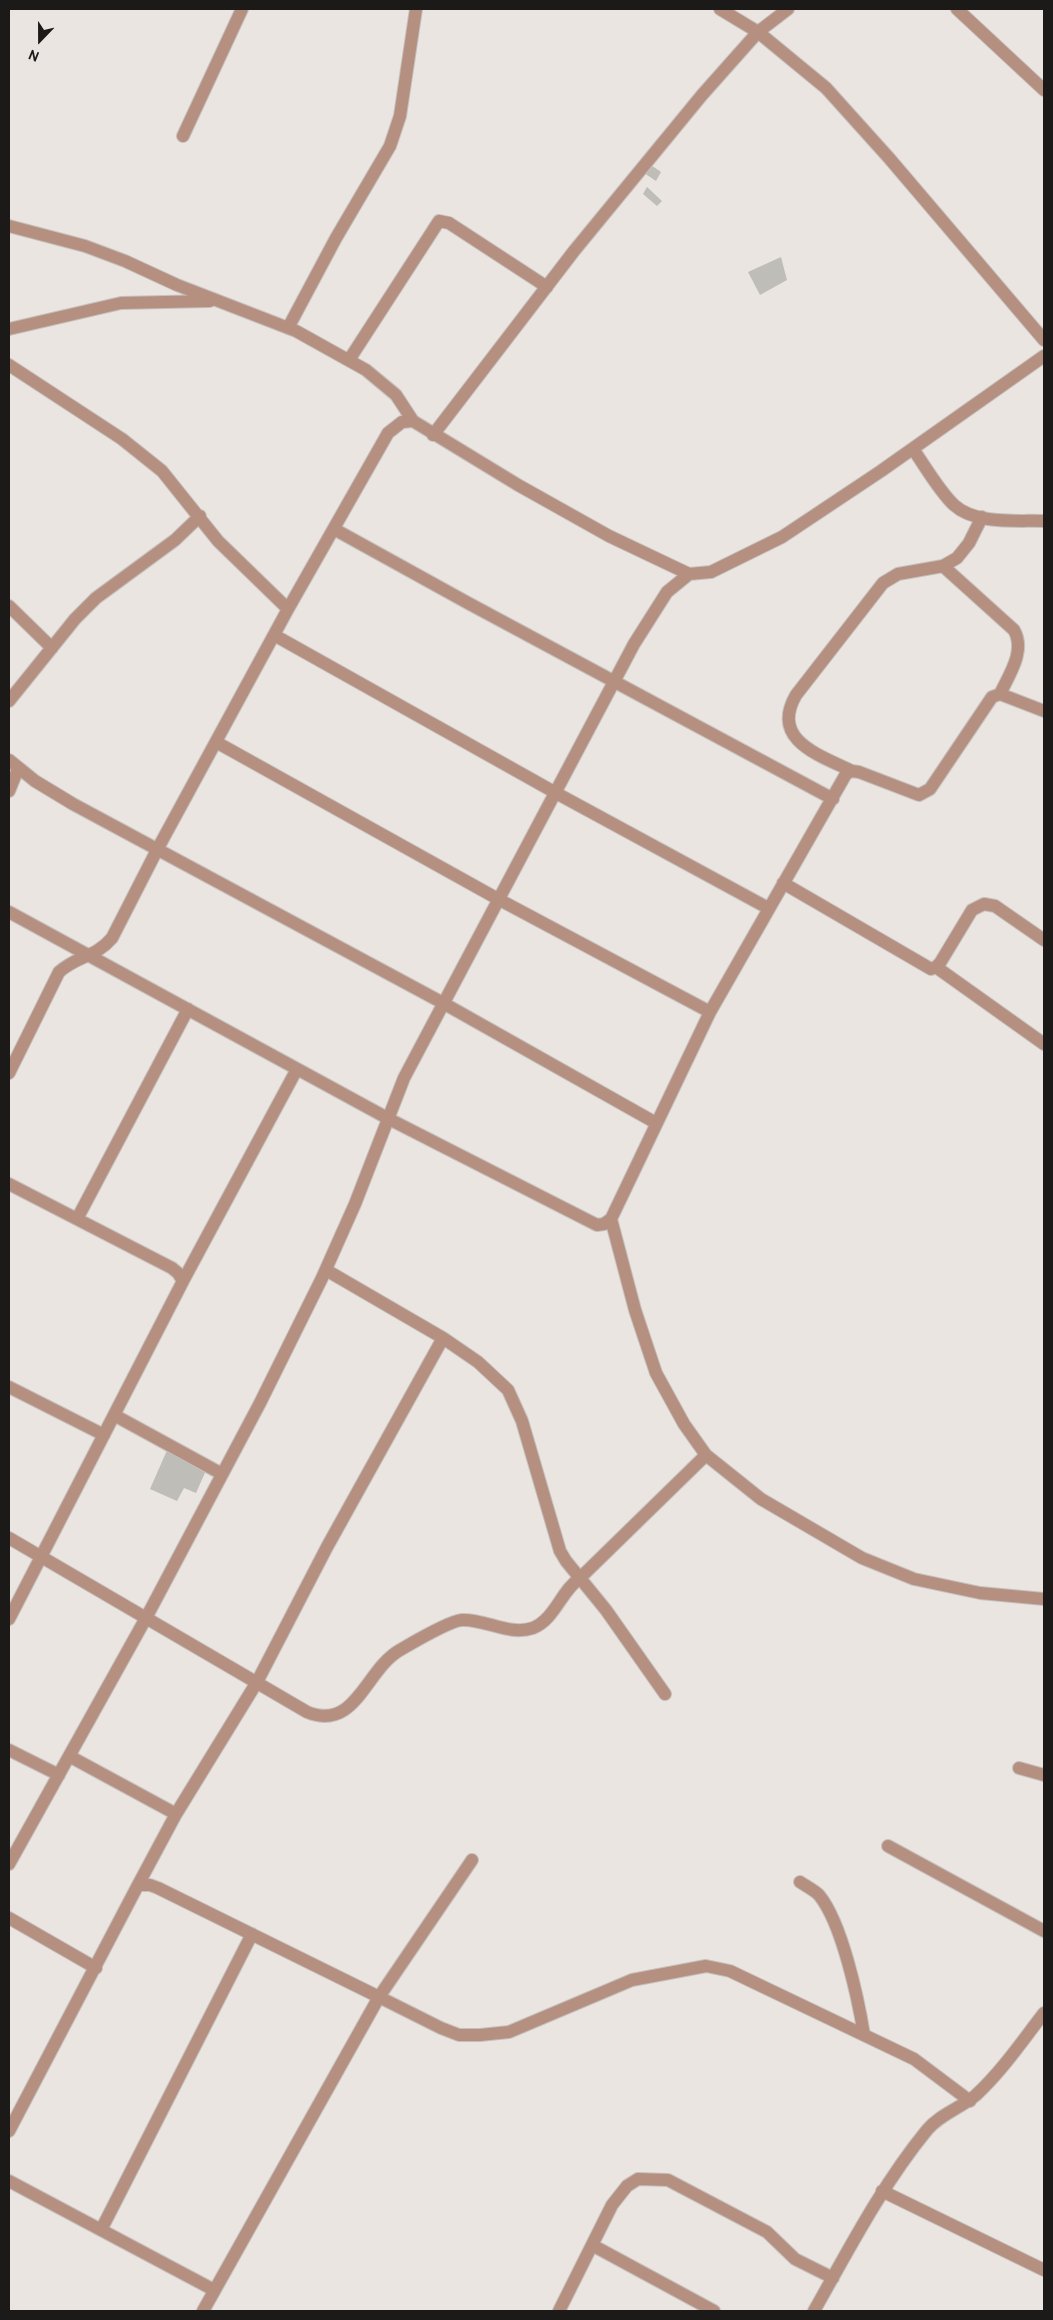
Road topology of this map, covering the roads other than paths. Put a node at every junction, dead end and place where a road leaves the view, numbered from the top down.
1 (242, 9) edge
2 (416, 9) edge
3 (720, 9) edge
4 (788, 9) edge
5 (957, 9) edge
6 (758, 32) junction
7 (1044, 90) edge
8 (183, 136) dead end
9 (9, 226) edge
10 (547, 286) junction
11 (218, 301) junction
12 (288, 328) junction
13 (9, 329) edge
14 (1044, 340) edge
15 (1044, 356) edge
16 (349, 360) junction
17 (9, 365) edge
18 (413, 421) junction
19 (433, 435) junction
20 (913, 449) junction
21 (200, 516) junction
22 (982, 517) junction
23 (1044, 521) edge
24 (334, 529) junction
25 (943, 566) junction
26 (689, 574) junction
27 (9, 606) edge
28 (288, 609) junction
29 (274, 635) junction
30 (52, 648) junction
31 (616, 681) junction
32 (1000, 694) junction
33 (9, 701) edge
34 (1044, 711) edge
35 (216, 742) junction
36 (9, 760) edge
37 (18, 769) junction
38 (852, 771) junction
39 (9, 790) edge
40 (556, 793) junction
41 (833, 798) junction
42 (157, 850) junction
43 (783, 883) junction
44 (498, 899) junction
45 (768, 908) junction
46 (9, 912) edge
47 (1044, 940) edge
48 (89, 955) junction
49 (936, 967) junction
50 (443, 1003) junction
51 (188, 1009) junction
52 (710, 1012) junction
53 (1044, 1044) edge
54 (296, 1069) junction
55 (9, 1073) edge
56 (389, 1119) junction
57 (656, 1123) junction
58 (9, 1184) edge
59 (76, 1219) junction
60 (611, 1219) junction
61 (326, 1270) junction
62 (183, 1281) junction
63 (443, 1338) junction
64 (9, 1387) edge
65 (114, 1415) junction
66 (104, 1434) junction
67 (706, 1455) junction
68 (222, 1474) junction
69 (9, 1538) edge
70 (42, 1558) junction
71 (580, 1578) junction
72 (1044, 1599) edge
73 (146, 1618) junction
74 (9, 1620) edge
75 (257, 1682) junction
76 (665, 1694) dead end
77 (9, 1750) edge
78 (69, 1756) junction
79 (1019, 1768) dead end
80 (59, 1775) junction
81 (1044, 1775) edge
82 (176, 1814) junction
83 (888, 1846) dead end
84 (472, 1860) dead end
85 (9, 1864) edge
86 (800, 1882) dead end
87 (138, 1885) junction
88 (9, 1918) edge
89 (1044, 1931) edge
90 (252, 1934) junction
91 (96, 1968) junction
92 (380, 1997) junction
93 (1044, 2012) edge
94 (864, 2035) junction
95 (970, 2101) junction
96 (9, 2131) edge
97 (9, 2181) edge
98 (882, 2191) junction
99 (100, 2230) junction
100 (592, 2245) junction
101 (1044, 2270) edge
102 (833, 2278) junction
103 (214, 2290) junction
104 (203, 2311) edge
105 (559, 2311) edge
106 (714, 2311) edge
107 (814, 2311) edge

1 - 8 street
2 - 12 street
3 - 6 street
4 - 6 street
5 - 7 street
6 - 10 street
6 - 14 street
9 - 11 street
10 - 16 street
10 - 19 street
11 - 12 street
11 - 13 street
12 - 16 street
15 - 20 street
16 - 18 street
17 - 21 street
18 - 19 street
18 - 24 street
19 - 26 street
20 - 22 street
20 - 26 street
21 - 28 street
21 - 30 street
22 - 23 street
22 - 25 street
24 - 28 street
24 - 31 street
25 - 32 street
25 - 38 street
26 - 31 street
27 - 30 street
28 - 29 street
29 - 35 street
29 - 40 street
30 - 33 street
31 - 40 street
31 - 41 street
32 - 34 street
32 - 38 street
35 - 42 street
35 - 44 street
36 - 37 street
37 - 39 street
37 - 42 street
38 - 41 street
40 - 44 street
40 - 45 street
41 - 43 street
42 - 48 street
42 - 50 street
43 - 45 street
43 - 49 street
44 - 50 street
44 - 52 street
45 - 52 street
46 - 48 street
47 - 49 street
48 - 51 street
48 - 55 street
49 - 53 street
50 - 56 street
50 - 57 street
51 - 54 street
51 - 59 street
52 - 57 street
54 - 56 street
54 - 62 street
56 - 60 street
56 - 61 street
57 - 60 street
58 - 59 street
59 - 62 street
60 - 67 street
61 - 63 street
61 - 68 street
62 - 65 street
63 - 71 street
63 - 75 street
64 - 66 street
65 - 66 street
65 - 68 street
66 - 70 street
67 - 71 street
67 - 72 street
68 - 73 street
69 - 70 street
70 - 73 street
70 - 74 street
71 - 75 street
71 - 76 street
73 - 75 street
73 - 78 street
75 - 82 street
77 - 80 street
78 - 80 street
78 - 82 street
79 - 81 street
80 - 85 street
82 - 87 street
83 - 89 street
84 - 92 street
86 - 94 street
87 - 90 street
87 - 91 street
88 - 91 street
90 - 92 street
90 - 99 street
91 - 96 street
92 - 94 street
92 - 103 street
93 - 95 street
94 - 95 street
95 - 98 street
97 - 99 street
98 - 101 street
98 - 102 street
99 - 103 street
100 - 102 street
100 - 105 street
100 - 106 street
102 - 107 street
103 - 104 street

